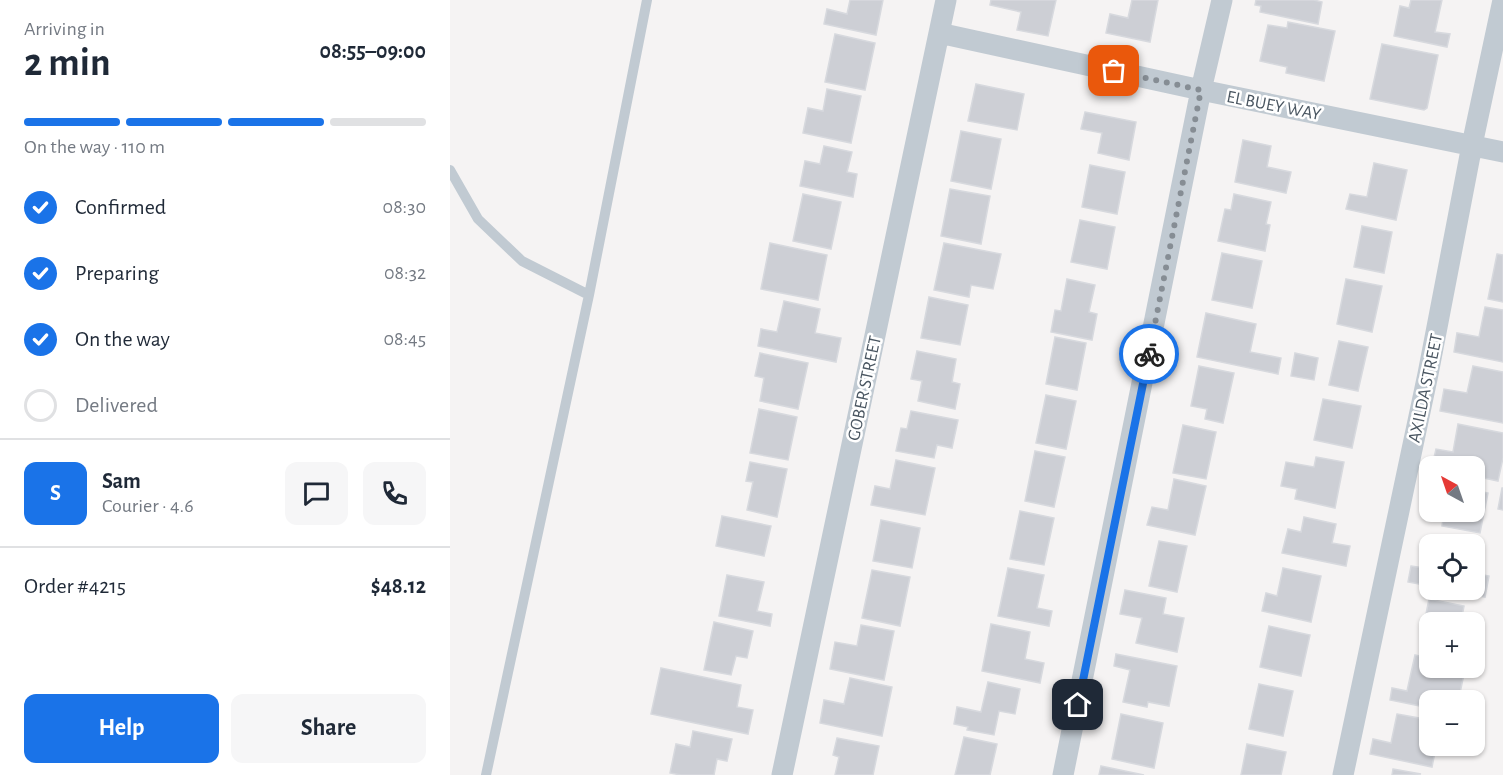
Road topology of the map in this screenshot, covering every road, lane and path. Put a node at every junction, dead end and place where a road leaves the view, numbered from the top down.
1 (647, 0) edge
2 (946, 0) edge
3 (1222, 0) edge
4 (1503, 0) edge
5 (939, 33) junction
6 (1201, 90) junction
7 (1472, 145) junction
8 (1503, 152) edge
9 (450, 170) edge
10 (589, 295) junction
11 (486, 775) edge
12 (782, 775) edge
13 (1063, 775) edge
14 (1343, 775) edge

1 - 10 lane
2 - 5 street, GOBER STREET
3 - 6 street
4 - 7 street, AXILDA STREET
5 - 6 street, EL BUEY WAY
5 - 12 street, GOBER STREET
6 - 7 street, EL BUEY WAY
6 - 13 street
7 - 8 street, EL BUEY WAY
7 - 14 street, AXILDA STREET
9 - 10 lane
10 - 11 lane

